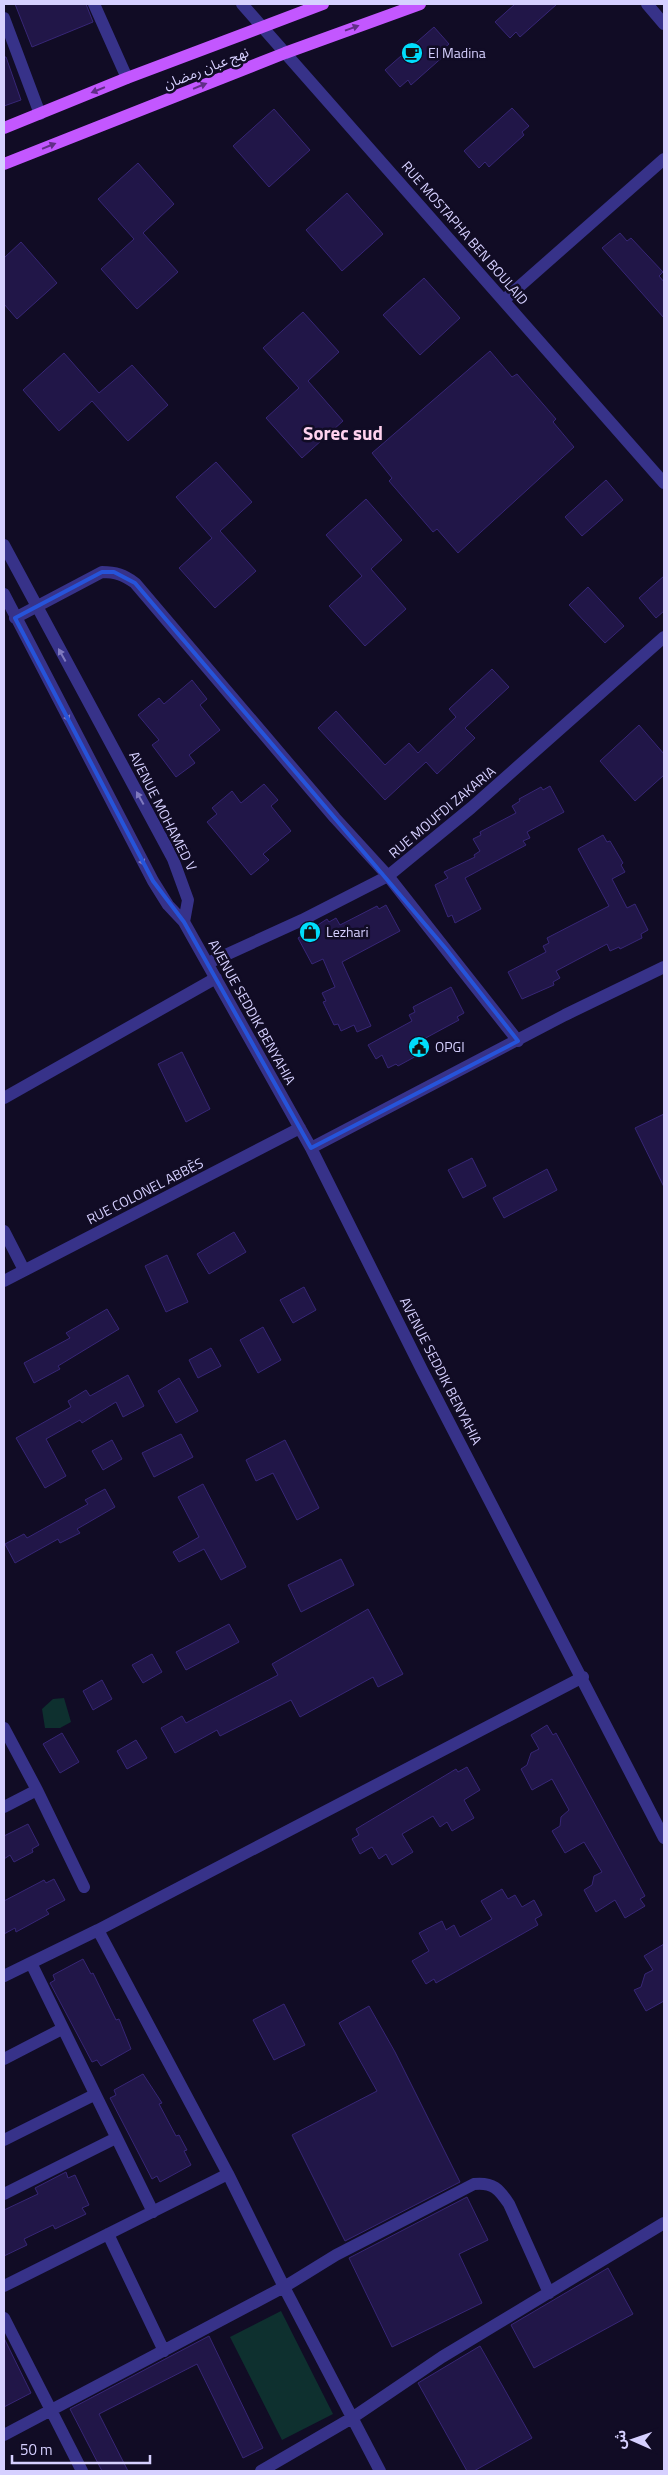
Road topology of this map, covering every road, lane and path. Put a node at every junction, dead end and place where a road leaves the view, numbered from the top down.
1 (94, 4) edge
2 (242, 4) edge
3 (323, 4) edge
4 (420, 4) edge
5 (647, 4) edge
6 (4, 18) edge
7 (664, 24) edge
8 (261, 26) junction
9 (285, 53) junction
10 (127, 78) junction
11 (40, 114) junction
12 (4, 128) edge
13 (664, 159) edge
14 (4, 164) edge
15 (504, 300) junction
16 (664, 483) edge
17 (4, 545) edge
18 (4, 594) edge
19 (36, 607) junction
20 (15, 618) junction
21 (664, 637) edge
22 (388, 876) junction
23 (184, 922) junction
24 (208, 964) junction
25 (664, 967) edge
26 (216, 978) junction
27 (518, 1041) junction
28 (4, 1098) edge
29 (300, 1128) junction
30 (311, 1148) junction
31 (4, 1230) edge
32 (24, 1270) junction
33 (4, 1281) edge
34 (583, 1677) junction
35 (4, 1728) edge
36 (37, 1790) junction
37 (4, 1807) edge
38 (664, 1838) edge
39 (84, 1887) dead end
40 (98, 1930) junction
41 (31, 1963) junction
42 (4, 1976) edge
43 (62, 2029) junction
44 (4, 2059) edge
45 (94, 2094) junction
46 (116, 2138) junction
47 (4, 2140) edge
48 (228, 2174) junction
49 (4, 2194) edge
50 (153, 2212) junction
51 (664, 2223) edge
52 (108, 2234) junction
53 (4, 2286) edge
54 (284, 2287) junction
55 (549, 2293) junction
56 (4, 2318) edge
57 (164, 2351) junction
58 (51, 2410) junction
59 (352, 2418) junction
60 (4, 2435) edge
61 (82, 2471) edge
62 (261, 2471) edge
63 (380, 2471) edge

1 - 10 street
2 - 8 street, RUE MOSTAPHA BEN BOULAID
3 - 8 main road, نهج عبان رمضان
9 -> 4 main road, نهج عبان رمضان
5 - 7 street
6 - 11 street
8 - 9 street, RUE MOSTAPHA BEN BOULAID
8 - 10 main road, نهج عبان رمضان
14 -> 9 main road, نهج عبان رمضان
9 - 15 street, RUE MOSTAPHA BEN BOULAID
10 -> 11 main road, نهج عبان رمضان
11 - 12 main road, نهج عبان رمضان
13 - 15 street
15 - 16 street, RUE MOSTAPHA BEN BOULAID
17 - 19 street, AVENUE MOHAMED V
18 - 20 street
19 - 20 street
19 - 22 street
23 -> 19 street, AVENUE MOHAMED V
20 -> 23 street
21 - 22 street, RUE MOUFDI ZAKARIA
22 - 24 street, RUE MOUFDI ZAKARIA
22 - 27 street
23 - 24 street, AVENUE SEDDIK BENYAHIA
24 - 26 street, AVENUE SEDDIK BENYAHIA
25 - 27 street
26 - 28 street
26 - 29 street, AVENUE SEDDIK BENYAHIA
27 - 30 street
29 - 30 street, AVENUE SEDDIK BENYAHIA
29 - 32 street, RUE COLONEL ABBÈS
30 - 34 street, AVENUE SEDDIK BENYAHIA
31 - 32 street
32 - 33 street, RUE COLONEL ABBÈS
34 - 38 street, AVENUE SEDDIK BENYAHIA
34 - 40 street
35 - 36 street
36 - 37 street
36 - 39 street
40 - 41 street
40 - 48 street
41 - 42 street
41 - 43 street
43 - 44 street
43 - 45 street
45 - 46 street
45 - 47 street
46 - 49 street
46 - 50 street
48 - 50 street
48 - 54 street
50 - 52 street
51 - 55 street
52 - 53 street
52 - 57 street
54 - 55 street
54 - 57 street
54 - 59 street
55 - 59 street
56 - 58 street
57 - 58 street
58 - 60 street
58 - 61 street
59 - 62 street
59 - 63 street

